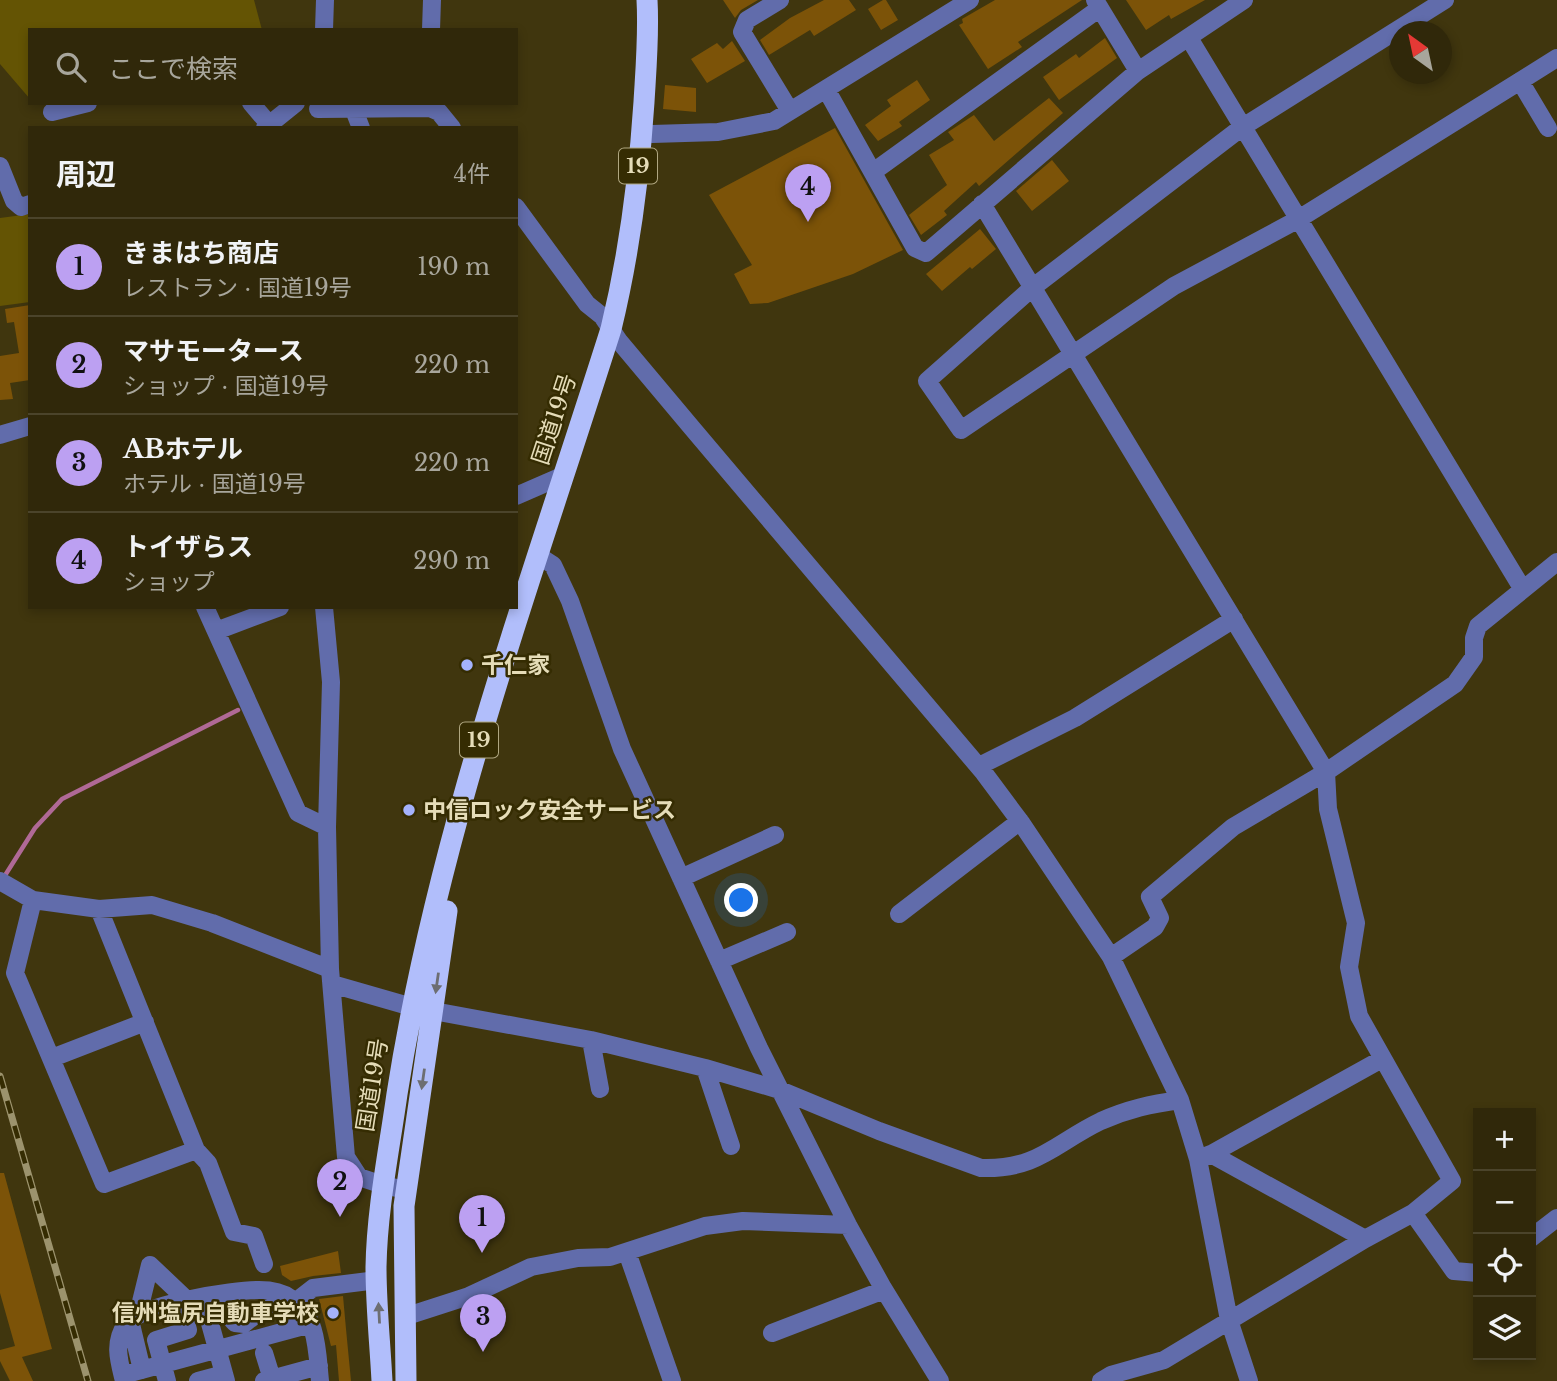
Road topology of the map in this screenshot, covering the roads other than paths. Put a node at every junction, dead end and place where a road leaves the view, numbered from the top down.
1 (325, 0) edge
2 (432, 0) edge
3 (647, 0) edge
4 (970, 0) edge
5 (1244, 0) edge
6 (1444, 0) edge
7 (778, 1) edge
8 (1097, 4) edge
9 (1223, 6) edge
10 (324, 28) edge
11 (432, 28) edge
12 (1189, 37) junction
13 (1557, 58) edge
14 (1138, 71) junction
15 (1520, 81) junction
16 (826, 89) junction
17 (80, 105) edge
18 (252, 105) edge
19 (293, 105) edge
20 (319, 106) edge
21 (430, 106) edge
22 (354, 110) junction
23 (790, 111) junction
24 (52, 112) dead end
25 (267, 126) edge
26 (317, 126) edge
27 (359, 126) edge
28 (450, 126) edge
29 (1241, 128) junction
30 (1548, 128) dead end
31 (642, 131) junction
32 (0, 166) edge
33 (873, 172) junction
34 (15, 203) edge
35 (982, 204) junction
36 (518, 210) edge
37 (1297, 220) junction
38 (1032, 288) junction
39 (611, 330) junction
40 (1073, 355) junction
41 (28, 427) edge
42 (0, 435) edge
43 (562, 476) junction
44 (518, 489) edge
45 (539, 556) junction
46 (1557, 562) edge
47 (1522, 588) junction
48 (206, 609) edge
49 (275, 609) edge
50 (324, 609) edge
51 (1234, 618) junction
52 (216, 631) junction
53 (979, 766) junction
54 (1326, 772) junction
55 (1020, 821) junction
56 (327, 827) junction
57 (775, 835) dead end
58 (681, 878) junction
59 (0, 881) edge
60 (33, 900) junction
61 (99, 909) junction
62 (899, 914) dead end
63 (787, 932) dead end
64 (1111, 957) junction
65 (719, 961) junction
66 (331, 976) junction
67 (422, 1009) junction
68 (145, 1022) junction
69 (591, 1040) junction
70 (52, 1058) junction
71 (1382, 1059) junction
72 (705, 1069) junction
73 (600, 1089) dead end
74 (779, 1090) junction
75 (1180, 1100) junction
76 (731, 1146) dead end
77 (196, 1150) junction
78 (1205, 1157) junction
79 (383, 1185) junction
80 (406, 1190) junction
81 (1413, 1213) junction
82 (848, 1225) junction
83 (1555, 1226) edge
84 (1536, 1236) edge
85 (1365, 1239) junction
86 (627, 1252) junction
87 (264, 1264) dead end
88 (1473, 1273) edge
89 (377, 1280) junction
90 (884, 1290) junction
91 (198, 1299) junction
92 (295, 1302) junction
93 (134, 1317) junction
94 (404, 1317) junction
95 (1229, 1320) junction
96 (311, 1324) junction
97 (291, 1329) junction
98 (772, 1333) dead end
99 (217, 1349) junction
100 (264, 1353) dead end
101 (142, 1370) junction
102 (319, 1374) edge
103 (164, 1376) edge
104 (194, 1377) edge
105 (225, 1377) edge
106 (124, 1378) edge
107 (268, 1380) edge
108 (382, 1381) edge
109 (406, 1381) edge
110 (672, 1381) edge
111 (940, 1381) edge
112 (1101, 1381) edge
113 (1249, 1381) edge

1 - 10 street
2 - 11 street
3 - 31 highway, 国道19号 / 19
4 - 16 street
5 - 9 street
6 - 29 street
7 - 23 street
8 - 14 street
8 - 33 street
9 - 12 street
12 - 14 street
12 - 29 street
13 - 15 street
14 - 35 street
15 - 30 street
15 - 37 street
16 - 23 street
16 - 33 street
17 - 24 street
18 - 25 street
19 - 25 street
20 - 22 street
20 - 26 street
21 - 22 street
21 - 28 street
22 - 27 street
23 - 31 street
29 - 37 street
29 - 38 street
31 - 39 highway, 国道19号 / 19
32 - 34 street
33 - 35 street
35 - 38 street
36 - 39 street
37 - 40 street
37 - 47 street
38 - 40 street
38 - 40 street
39 - 43 highway, 国道19号 / 19
39 - 53 street
40 - 51 street
41 - 42 street
43 - 44 street
43 - 45 highway, 国道19号 / 19
45 - 58 street
45 - 67 highway, 国道19号 / 19
46 - 47 street
47 - 54 street
48 - 52 street
49 - 52 street
50 - 56 street
51 - 53 street
51 - 54 street
52 - 56 street
53 - 55 street
54 - 64 street
54 - 71 street
55 - 62 street
55 - 64 street
56 - 66 street
57 - 58 street
58 - 65 street
59 - 60 street
60 - 61 street
60 - 70 street
61 - 66 street
61 - 68 street
63 - 65 street
64 - 75 street
65 - 74 street
66 - 67 street
66 - 79 street
67 - 69 street
67 - 79 highway, 国道19号 / 19
67 -> 80 highway, 国道19号 / 19
68 - 70 street
68 - 77 street
69 - 72 street
69 - 73 street
70 - 77 street
71 - 78 street
71 - 81 street
72 - 74 street
72 - 76 street
74 - 75 street
74 - 82 street
75 - 78 street
77 - 87 street
78 - 85 street
78 - 95 street
79 - 80 street
79 - 89 highway, 国道19号 / 19
80 - 94 highway, 国道19号 / 19
81 - 85 street
81 - 88 street
82 - 86 street
82 - 90 street
83 - 84 street
85 - 95 street
86 - 94 street
86 - 110 street
89 - 92 street
108 -> 89 highway, 国道19号 / 19
90 - 98 street
90 - 111 street
91 - 92 street
91 - 93 street
91 - 93 street
91 - 97 street
91 - 99 street
91 - 103 street
92 - 96 street
93 - 101 street
93 - 106 street
94 - 109 highway, 国道19号 / 19
95 - 112 street
95 - 113 street
96 - 97 street
96 - 102 street
97 - 99 street
99 - 103 street
99 - 105 street
100 - 107 street
101 - 103 street
101 - 106 street
102 - 107 street
104 - 105 street

